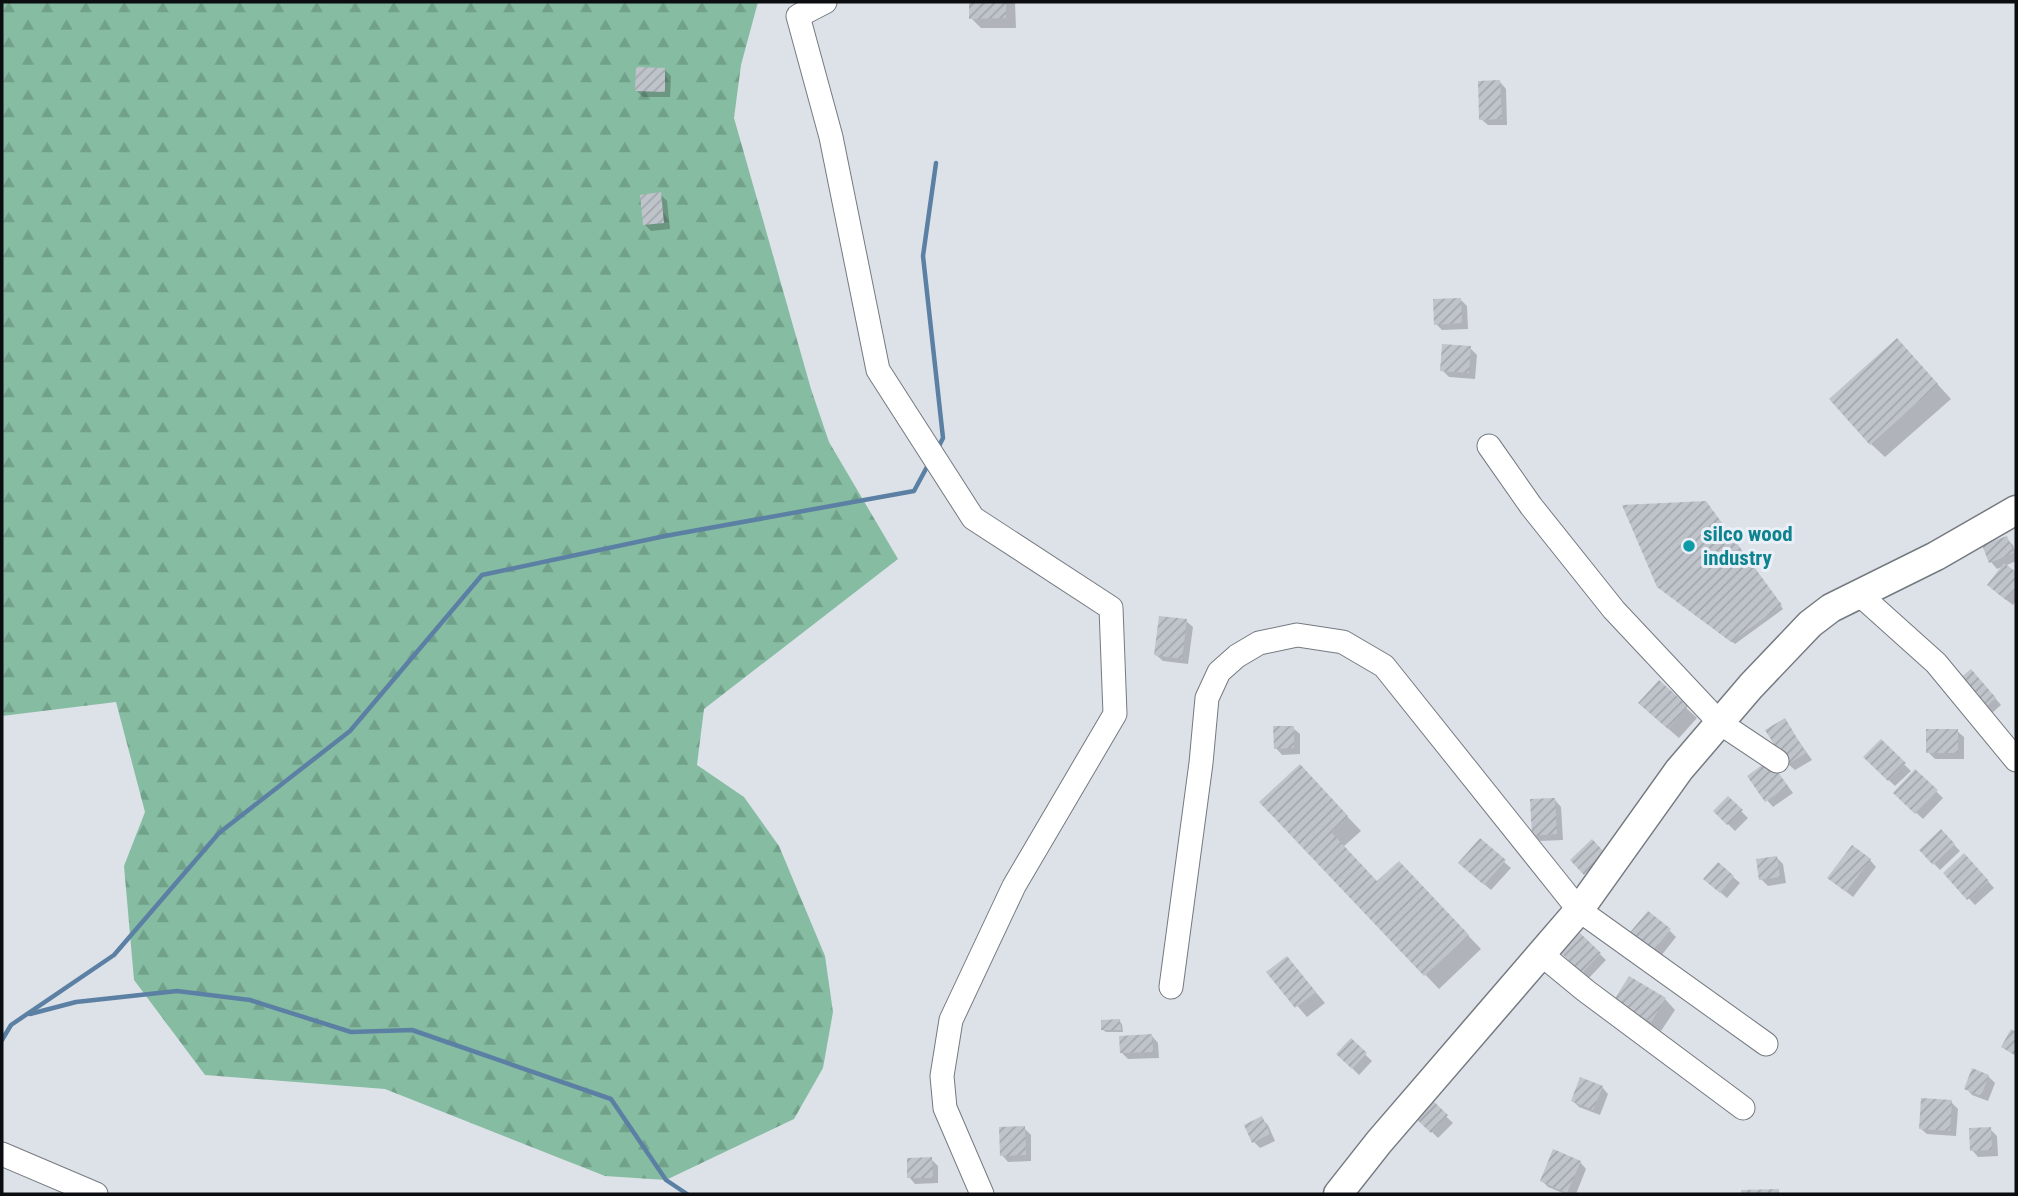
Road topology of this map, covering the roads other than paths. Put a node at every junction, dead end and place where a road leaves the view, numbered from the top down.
1 (825, 2) edge
2 (1489, 446) dead end
3 (2016, 510) edge
4 (1858, 593) junction
5 (1720, 723) junction
6 (2016, 760) edge
7 (1777, 761) dead end
8 (1578, 910) junction
9 (1541, 954) junction
10 (1171, 987) dead end
11 (1766, 1044) dead end
12 (1743, 1108) dead end
13 (2, 1154) edge
14 (96, 1194) edge
15 (982, 1194) edge
16 (1338, 1194) edge

1 - 15 street
2 - 5 street
3 - 4 main road
4 - 5 main road
4 - 6 street
5 - 7 street
5 - 8 main road
8 - 9 main road
8 - 10 street
8 - 11 street
9 - 12 street
9 - 16 main road
13 - 14 street

